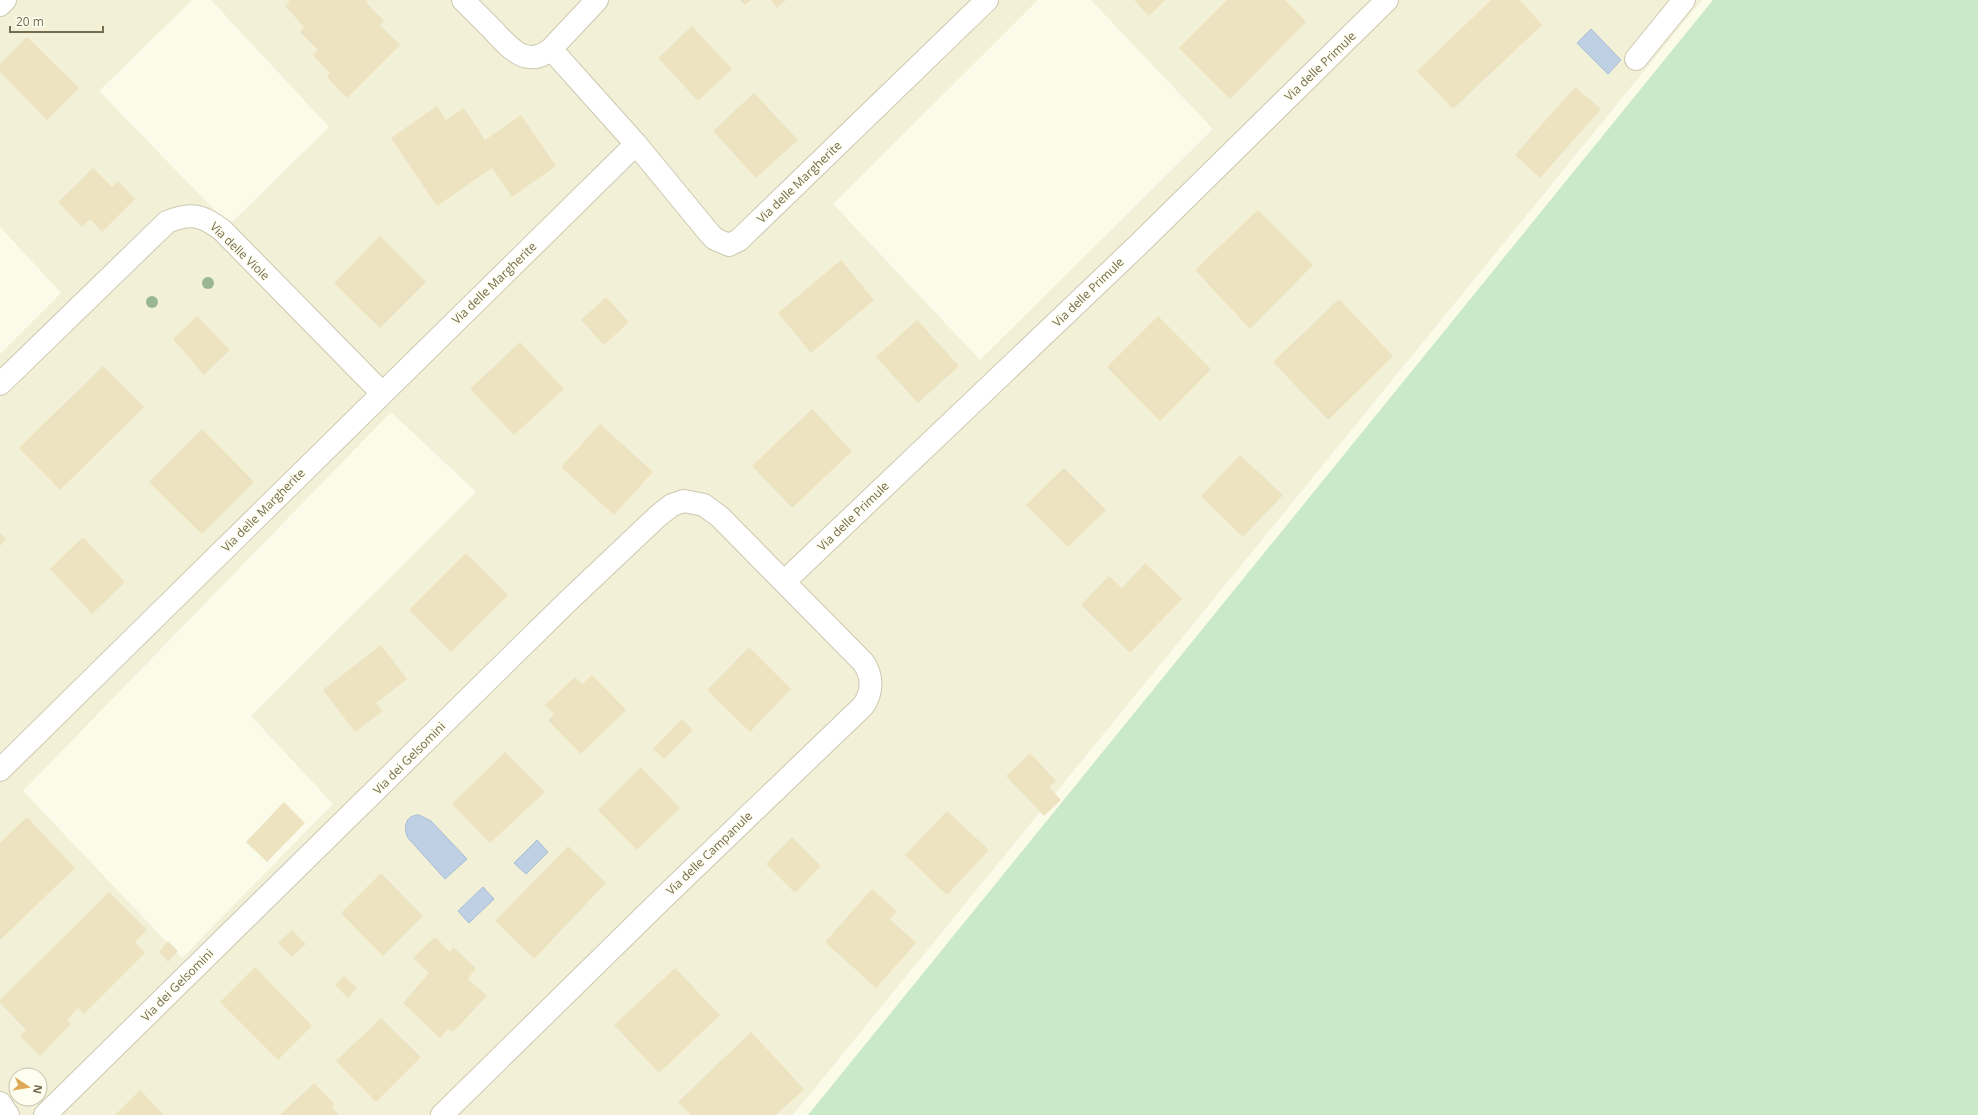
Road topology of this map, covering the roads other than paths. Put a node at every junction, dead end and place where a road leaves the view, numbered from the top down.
1 (5, 0) edge
2 (463, 0) edge
3 (597, 0) edge
4 (988, 0) edge
5 (1387, 0) edge
6 (1684, 0) edge
7 (0, 5) edge
8 (551, 49) junction
9 (1636, 59) dead end
10 (636, 144) junction
11 (0, 384) edge
12 (382, 393) junction
13 (785, 581) junction
14 (0, 770) edge
15 (0, 1103) edge
16 (8, 1115) edge
17 (45, 1115) edge
18 (442, 1115) edge

1 - 7 street
2 - 8 street
3 - 8 street
4 - 10 street, Via delle Margherite
5 - 13 street, Via delle Primule
6 - 9 street
8 - 10 street
10 - 12 street, Via delle Margherite
11 - 12 street, Via delle Viole
12 - 14 street, Via delle Margherite
13 - 17 street, Via dei Gelsomini
13 - 18 street, Via delle Campanule
15 - 16 street

